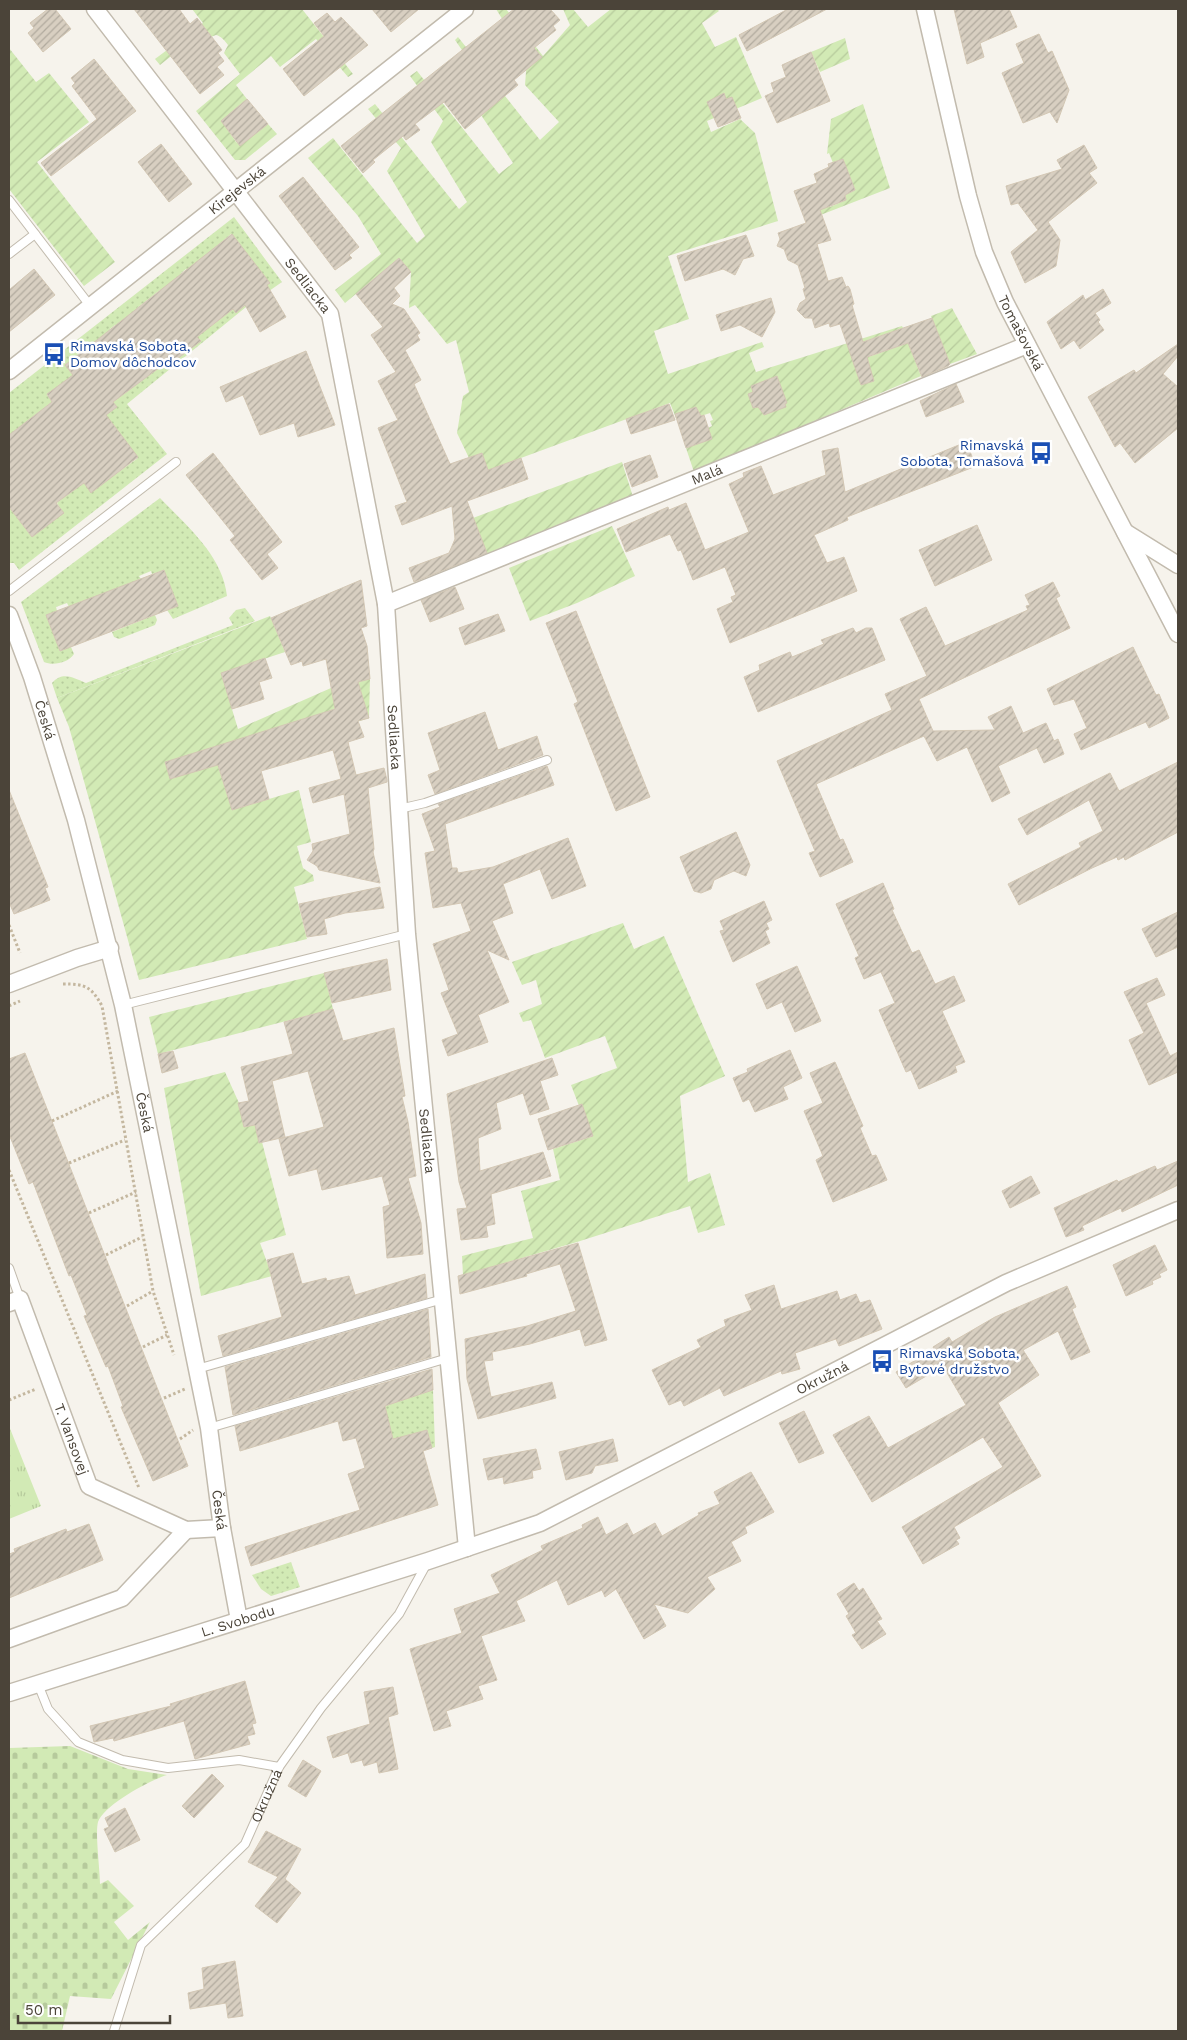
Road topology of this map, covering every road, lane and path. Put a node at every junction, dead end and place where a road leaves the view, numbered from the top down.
1 (95, 9) edge
2 (466, 9) edge
3 (925, 9) edge
4 (237, 191) junction
5 (9, 200) edge
6 (35, 234) junction
7 (9, 254) edge
8 (91, 307) junction
9 (1028, 345) junction
10 (9, 371) edge
11 (176, 462) dead end
12 (1124, 532) junction
13 (1178, 565) edge
14 (9, 591) edge
15 (386, 604) junction
16 (9, 615) edge
17 (1178, 634) edge
18 (546, 760) dead end
19 (399, 809) junction
20 (9, 925) edge
21 (407, 934) junction
22 (110, 948) junction
23 (20, 953) dead end
24 (9, 984) edge
25 (60, 984) dead end
26 (26, 999) dead end
27 (123, 1005) junction
28 (9, 1006) edge
29 (118, 1092) junction
30 (52, 1120) dead end
31 (125, 1140) junction
32 (69, 1163) dead end
33 (9, 1170) edge
34 (136, 1192) junction
35 (1178, 1210) edge
36 (89, 1213) dead end
37 (142, 1237) junction
38 (106, 1255) dead end
39 (9, 1268) edge
40 (153, 1292) junction
41 (443, 1299) junction
42 (14, 1301) edge
43 (127, 1306) dead end
44 (167, 1335) junction
45 (143, 1347) dead end
46 (448, 1358) junction
47 (176, 1362) dead end
48 (197, 1368) junction
49 (182, 1380) dead end
50 (52, 1382) junction
51 (185, 1389) junction
52 (187, 1397) dead end
53 (164, 1398) dead end
54 (9, 1400) edge
55 (192, 1422) dead end
56 (201, 1429) junction
57 (180, 1439) dead end
58 (195, 1439) dead end
59 (140, 1489) dead end
60 (222, 1528) junction
61 (186, 1530) junction
62 (467, 1548) junction
63 (428, 1561) junction
64 (239, 1620) junction
65 (9, 1639) edge
66 (38, 1684) junction
67 (9, 1693) edge
68 (278, 1767) junction
69 (114, 2031) edge

1 - 4 street, Sedliacka
2 - 4 street, Kirejevská
3 - 9 street, Tomašovská
4 - 8 street, Kirejevská
4 - 15 street, Sedliacka
5 - 6 lane
6 - 7 lane
6 - 8 lane
8 - 10 street, Kirejevská
9 - 12 street, Tomašovská
9 - 15 street, Malá
11 - 14 lane
12 - 13 street
12 - 17 street, Tomašovská
15 - 19 street, Sedliacka
16 - 22 street, Česká
18 - 19 lane
19 - 21 street, Sedliacka
20 - 23 path
21 - 27 lane
21 - 41 street, Sedliacka
22 - 24 street
22 - 27 street, Česká
25 - 29 path
26 - 28 path
27 - 48 street, Česká
29 - 30 path
29 - 31 path
31 - 32 path
31 - 34 path
33 - 59 path
34 - 36 path
34 - 37 path
35 - 62 street, Okružná
37 - 38 path
37 - 40 path
39 - 42 lane
40 - 43 path
40 - 44 path
41 - 46 street, Sedliacka
41 - 48 lane
42 - 50 street, T. Vansovej
44 - 45 path
44 - 47 path
46 - 56 lane
46 - 62 street, Sedliacka
48 - 56 street, Česká
49 - 51 path
50 - 54 path
50 - 61 street, T. Vansovej
51 - 52 path
51 - 53 path
55 - 56 path
56 - 57 path
56 - 58 path
56 - 60 street, Česká
60 - 61 street, T. Vansovej
60 - 64 street, Česká
61 - 65 street
62 - 63 street, L. Svobodu
63 - 64 street, L. Svobodu
63 - 68 lane, Okružná
64 - 66 street, L. Svobodu
66 - 67 street, L. Svobodu
66 - 68 lane
68 - 69 lane, Okružná

